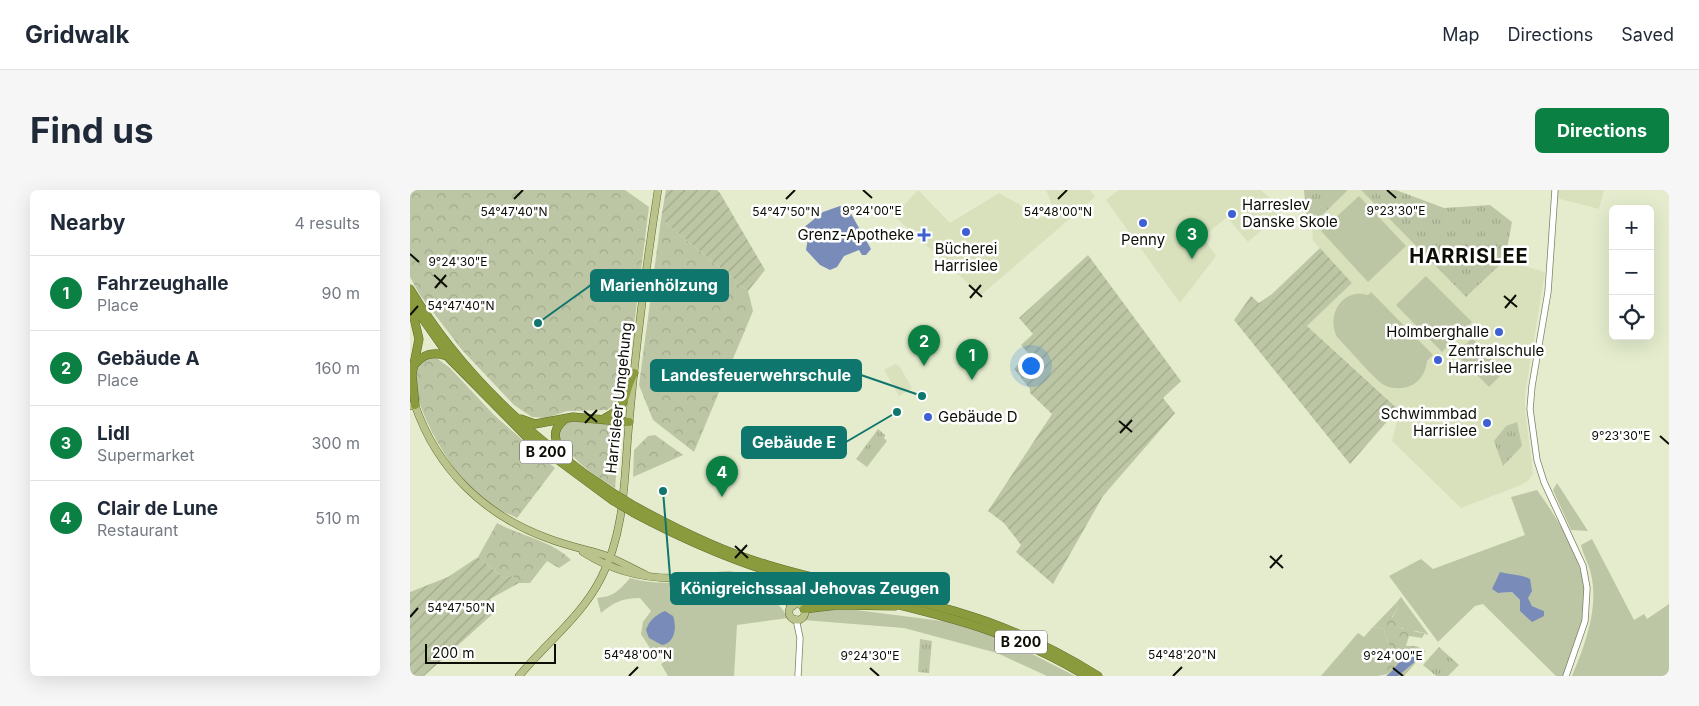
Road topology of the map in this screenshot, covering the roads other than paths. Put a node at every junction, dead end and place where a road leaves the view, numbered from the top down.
1 (658, 190) edge
2 (1555, 190) edge
3 (410, 289) edge
4 (410, 301) edge
5 (453, 362) junction
6 (414, 365) junction
7 (634, 373) junction
8 (411, 385) edge
9 (413, 406) edge
10 (507, 409) junction
11 (566, 418) junction
12 (605, 418) junction
13 (629, 422) junction
14 (579, 470) junction
15 (612, 496) junction
16 (635, 510) junction
17 (579, 550) junction
18 (610, 558) junction
19 (607, 566) junction
20 (646, 575) junction
21 (792, 606) junction
22 (912, 607) junction
23 (804, 609) junction
24 (796, 620) junction
25 (519, 676) edge
26 (798, 676) edge
27 (1086, 676) edge
28 (1098, 676) edge
29 (1566, 676) edge

1 - 7 main road, Harrisleer Umgehung
2 - 29 street
3 - 10 highway, B 200
4 - 5 highway, B 200
4 - 6 highway
5 - 6 highway
5 - 15 highway, B 200
6 - 8 highway
7 - 12 highway
7 - 13 main road, Harrisleer Umgehung
8 - 9 highway
9 - 17 main road
10 - 11 highway
10 - 14 highway, B 200
11 - 12 highway
11 - 14 highway
12 - 13 highway
13 - 18 main road, Harrisleer Umgehung
14 - 15 highway, B 200
15 - 16 highway, B 200, bridge
16 - 22 highway, B 200
16 - 28 highway, B 200
17 - 18 main road
17 - 19 main road
18 - 19 main road, Harrisleer Umgehung
18 - 20 main road
19 - 20 main road
19 - 25 main road, Harrisleer Umgehung
20 - 21 main road
21 - 23 main road
21 - 24 main road
22 - 23 highway
22 - 27 highway, B 200
23 - 24 main road
24 - 26 street

